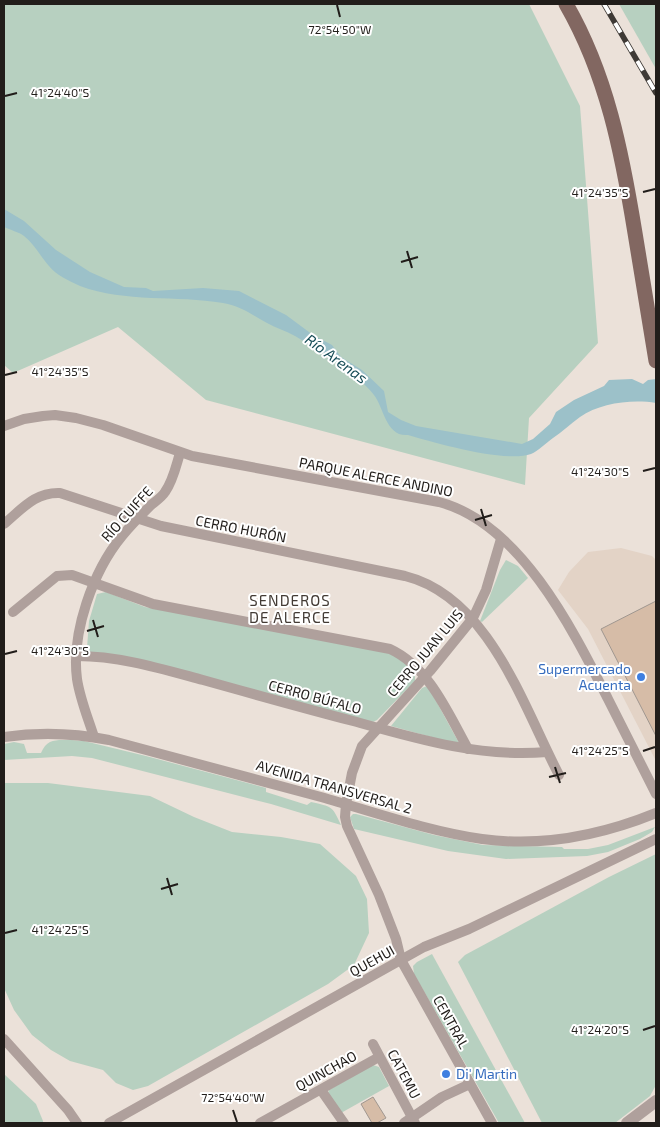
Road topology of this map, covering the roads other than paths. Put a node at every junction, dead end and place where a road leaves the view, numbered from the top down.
1 (566, 4) edge
2 (656, 361) edge
3 (4, 426) edge
4 (180, 453) junction
5 (137, 519) junction
6 (4, 524) edge
7 (502, 539) junction
8 (95, 582) junction
9 (13, 612) dead end
10 (473, 618) junction
11 (77, 656) junction
12 (425, 677) junction
13 (377, 728) junction
14 (4, 737) edge
15 (94, 737) junction
16 (468, 749) junction
17 (547, 752) junction
18 (559, 775) dead end
19 (656, 794) edge
20 (346, 804) junction
21 (656, 813) edge
22 (656, 839) edge
23 (401, 960) junction
24 (4, 1039) edge
25 (373, 1044) dead end
26 (379, 1057) junction
27 (470, 1084) junction
28 (321, 1090) junction
29 (656, 1101) edge
30 (411, 1121) edge
31 (77, 1123) edge
32 (109, 1123) edge
33 (260, 1123) edge
34 (344, 1123) edge
35 (492, 1123) edge
36 (627, 1123) edge

1 - 2 main road
3 - 4 street, PARQUE ALERCE ANDINO
4 - 5 street, RÍO CUIFFE
4 - 7 street, PARQUE ALERCE ANDINO
5 - 6 street, CERRO HURÓN
5 - 8 street, RÍO CUIFFE
5 - 10 street, CERRO HURÓN
7 - 10 street, CERRO JUAN LUIS
7 - 19 street, PARQUE ALERCE ANDINO
8 - 9 street
8 - 11 street, RÍO CUIFFE
8 - 12 street
10 - 12 street, CERRO JUAN LUIS
10 - 17 street, CERRO HURÓN
11 - 13 street, CERRO BÚFALO
11 - 15 street, RÍO CUIFFE
12 - 13 street, CERRO JUAN LUIS
12 - 16 street
13 - 16 street, CERRO BÚFALO
13 - 20 street, CERRO JUAN LUIS
14 - 15 street, AVENIDA TRANSVERSAL 2
15 - 20 street, AVENIDA TRANSVERSAL 2
16 - 17 street, CERRO BÚFALO
17 - 18 street, CERRO HURÓN
20 - 21 street, AVENIDA TRANSVERSAL 2
20 - 23 street, CENTRAL
22 - 23 street, QUEHUI
23 - 27 street, CENTRAL
23 - 32 street, QUEHUI
24 - 31 street
25 - 26 street, CATEMU
26 - 28 street, QUINCHAO
26 - 30 street, CATEMU
27 - 30 street
27 - 35 street, CENTRAL
28 - 33 street, QUINCHAO
28 - 34 street
29 - 36 street

